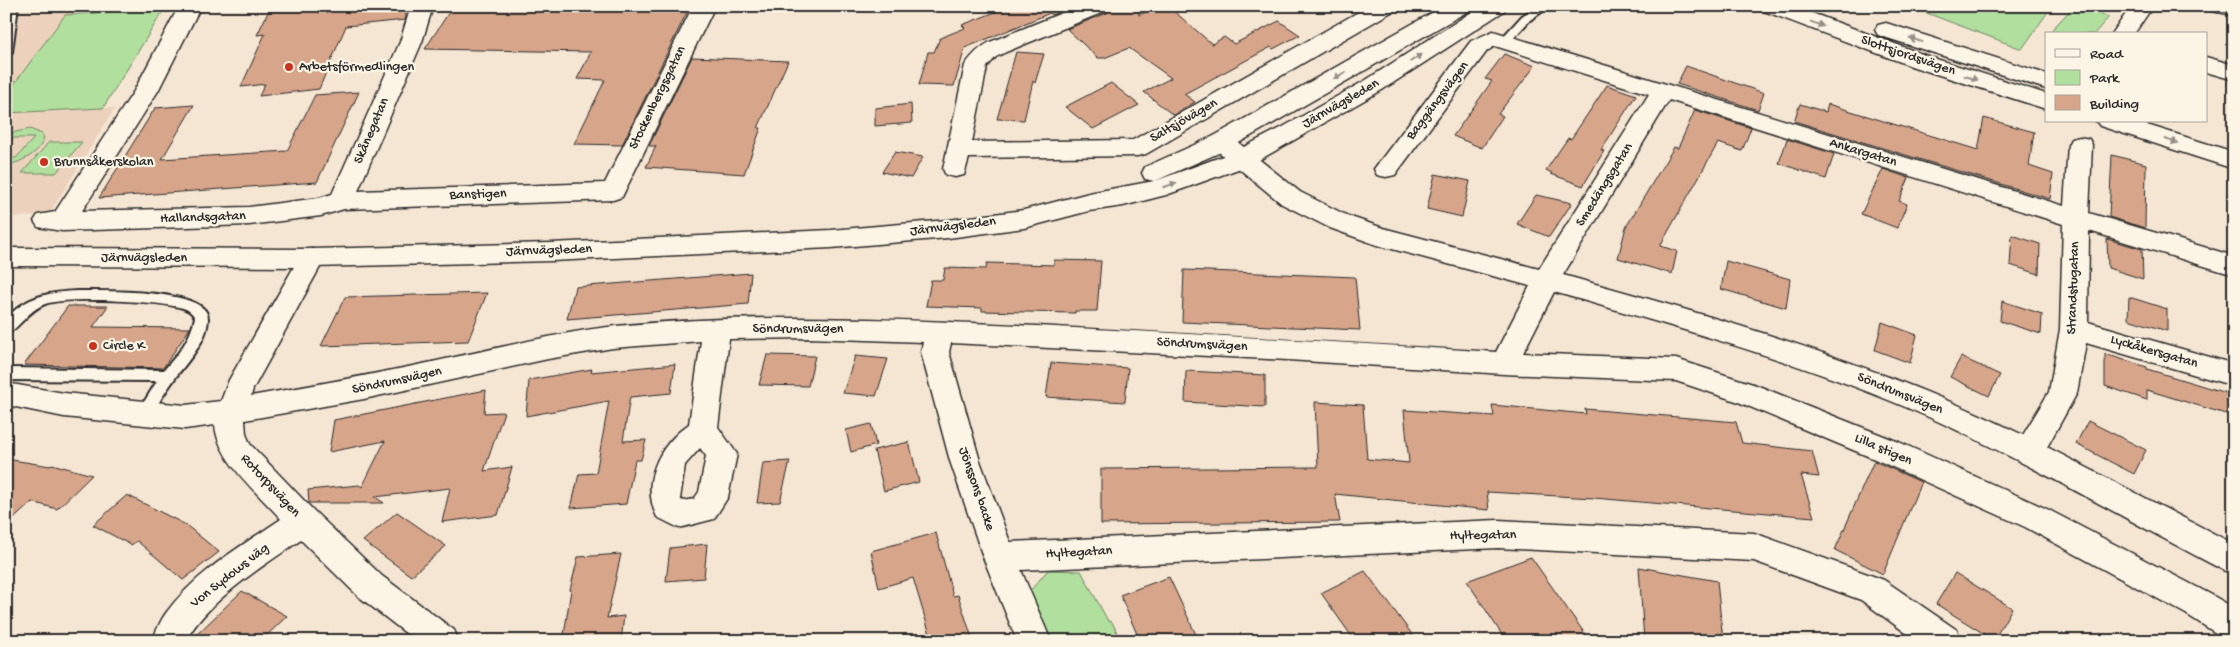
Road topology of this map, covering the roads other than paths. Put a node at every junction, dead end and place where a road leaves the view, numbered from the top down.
1 (13, 6) edge
2 (190, 6) edge
3 (422, 6) edge
4 (704, 6) edge
5 (1098, 6) edge
6 (1385, 6) edge
7 (1460, 6) edge
8 (1496, 6) edge
9 (1545, 6) edge
10 (1772, 6) edge
11 (1817, 6) edge
12 (2142, 6) edge
13 (2220, 6) edge
14 (2234, 9) edge
15 (2124, 32) edge
16 (1499, 39) junction
17 (6, 52) edge
18 (2208, 65) edge
19 (2234, 73) edge
20 (2045, 82) edge
21 (1663, 91) junction
22 (2045, 102) edge
23 (2111, 122) edge
24 (2173, 122) edge
25 (2234, 141) edge
26 (1222, 142) junction
27 (2080, 145) dead end
28 (1243, 158) junction
29 (2234, 161) edge
30 (1386, 168) dead end
31 (613, 190) joint
32 (342, 200) junction
33 (1089, 202) junction
34 (2076, 218) junction
35 (6, 257) edge
36 (312, 258) junction
37 (2234, 266) edge
38 (1546, 280) junction
39 (6, 329) edge
40 (717, 329) junction
41 (2074, 329) junction
42 (940, 332) junction
43 (1504, 363) junction
44 (6, 374) edge
45 (2234, 375) edge
46 (168, 376) junction
47 (6, 394) edge
48 (233, 411) junction
49 (145, 412) junction
50 (703, 430) dead end
51 (2029, 451) junction
52 (303, 521) junction
53 (999, 557) junction
54 (2234, 560) edge
55 (2234, 626) edge
56 (169, 641) edge
57 (442, 641) edge
58 (1034, 641) edge
59 (1945, 641) edge

1 - 17 lane
2 - 32 street, Hallandsgatan
3 - 32 street, Skånegatan
4 - 31 street, Stockenbergsgatan
5 - 6 street, Saltsjövägen
7 -> 26 street, Järnvägsleden
28 -> 8 street, Järnvägsleden
9 - 16 lane
10 -> 22 street, Slottsjordsvägen
20 -> 11 street, Slottsjordsvägen
12 - 15 street
13 - 14 street
16 - 21 street, Ankargatan
16 - 30 street, Baggängsvägen
18 - 19 street
21 - 34 street, Ankargatan
21 - 38 street, Smedängsgatan
23 -> 29 street
24 - 25 street
26 - 28 street, Söndrumsvägen
26 - 33 street, Järnvägsleden
27 - 34 street, Strandstugatan
33 -> 28 street, Järnvägsleden
28 - 38 street, Söndrumsvägen
31 - 32 street, Banstigen
33 - 36 street, Järnvägsleden
34 - 37 street, Ankargatan
34 - 41 street, Strandstugatan
35 - 36 street, Järnvägsleden
36 - 48 street, Rotorpsvägen
38 - 43 street
38 - 51 street, Söndrumsvägen
39 - 46 lane
40 - 42 street, Söndrumsvägen
40 - 48 street, Söndrumsvägen
40 - 50 street
41 - 45 street, Lyckåkersgatan
41 - 51 street, Strandstugatan
42 - 43 street, Söndrumsvägen
42 - 53 street, Jönssons backe
43 - 55 street, Lilla stigen
44 - 46 lane
46 - 49 lane
47 - 49 street, Söndrumsvägen
48 - 49 street, Söndrumsvägen
48 - 52 street, Rotorpsvägen
51 - 54 street, Söndrumsvägen
52 - 56 street, Von Sydows väg
52 - 57 street, Rotorpsvägen
53 - 58 street, Jönssons backe
53 - 59 street, Hyltegatan

